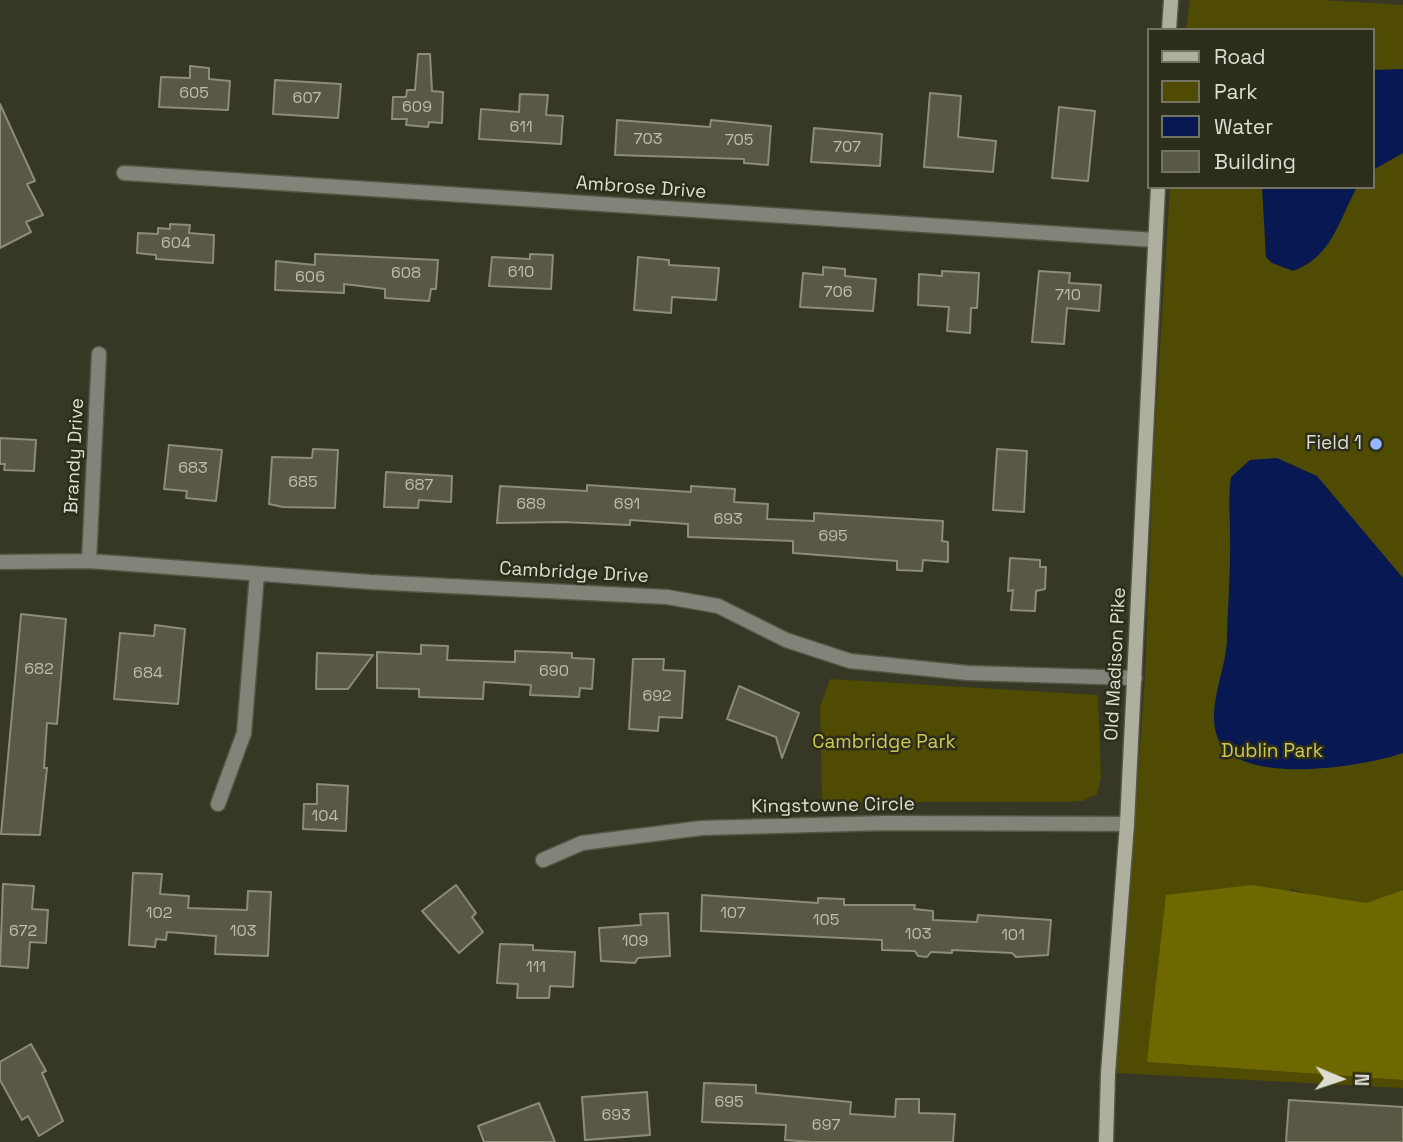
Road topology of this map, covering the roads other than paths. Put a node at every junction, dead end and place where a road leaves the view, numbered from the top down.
1 (1171, 0) edge
2 (1169, 28) edge
3 (124, 173) dead end
4 (1158, 189) edge
5 (1155, 240) junction
6 (99, 354) dead end
7 (89, 561) junction
8 (0, 562) edge
9 (257, 574) junction
10 (1135, 678) junction
11 (218, 804) dead end
12 (1127, 824) junction
13 (543, 860) dead end
14 (1106, 1142) edge

1 - 2 main road
3 - 5 street, Ambrose Drive
4 - 5 main road, Old Madison Pike
5 - 10 main road, Old Madison Pike
6 - 7 street, Brandy Drive
7 - 8 street, Cambridge Drive
7 - 9 street, Cambridge Drive
9 - 10 street, Cambridge Drive
9 - 11 street
10 - 12 main road, Old Madison Pike
12 - 13 street, Kingstowne Circle
12 - 14 main road, Old Madison Pike

